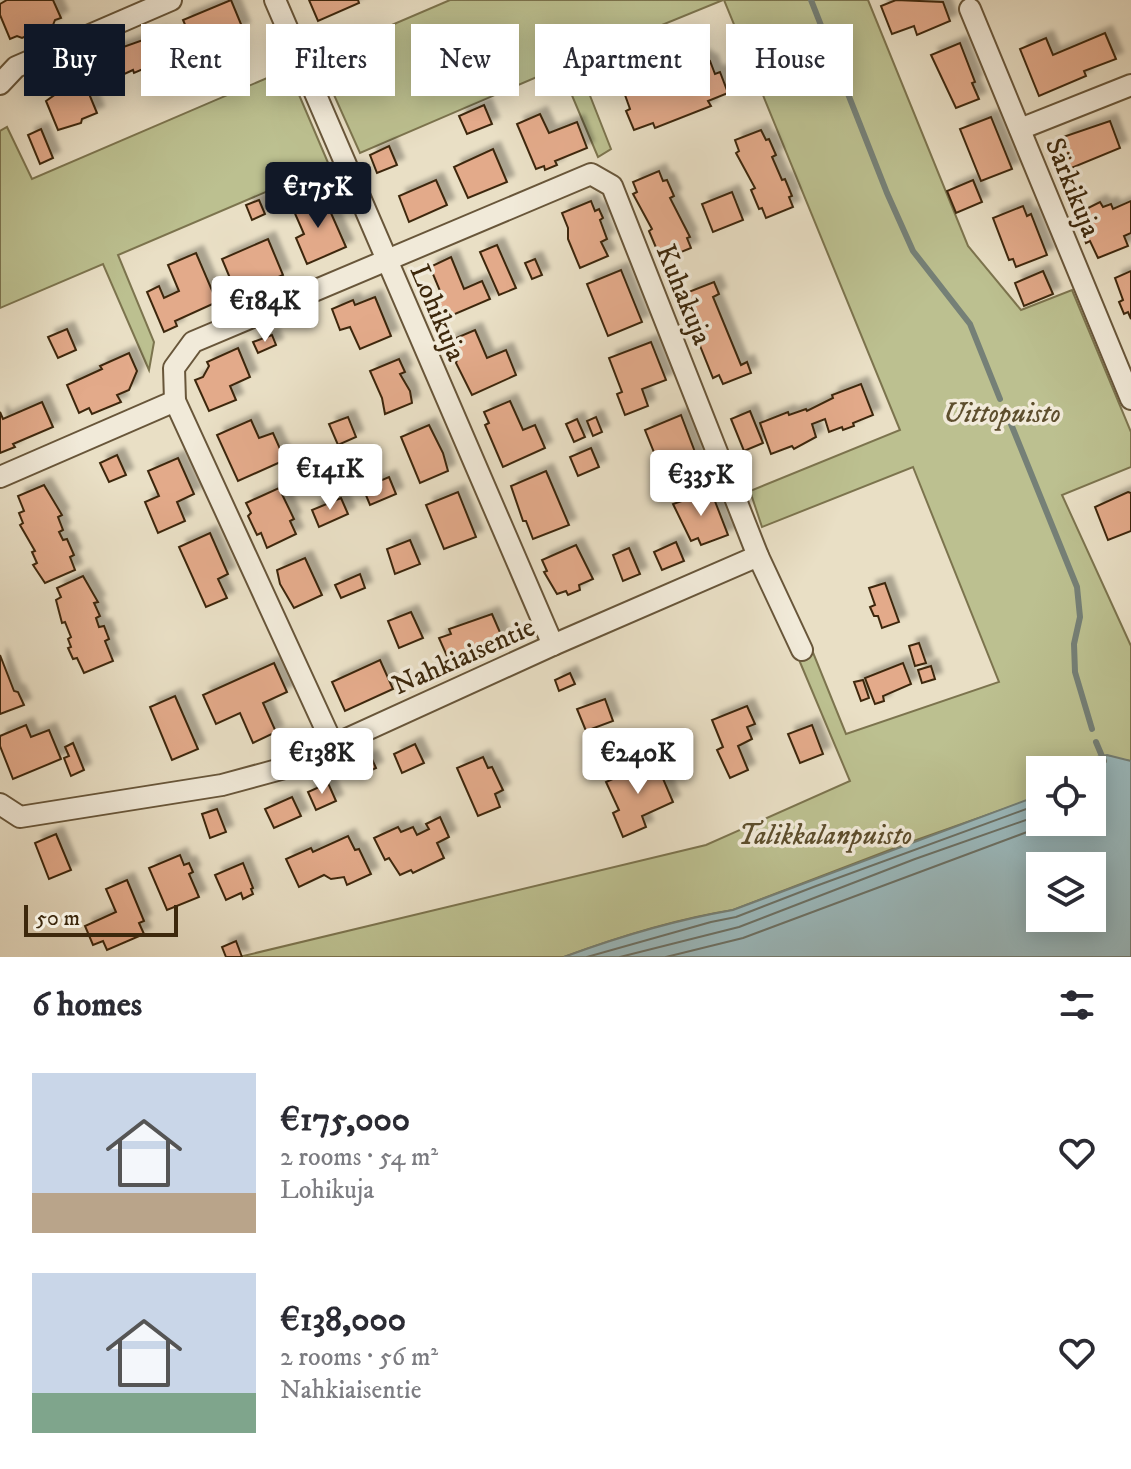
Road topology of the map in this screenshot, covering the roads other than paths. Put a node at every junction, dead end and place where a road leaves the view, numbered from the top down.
1 (171, 0) edge
2 (275, 0) edge
3 (970, 9) dead end
4 (0, 84) edge
5 (1131, 85) edge
6 (1020, 129) junction
7 (386, 260) junction
8 (1131, 399) edge
9 (175, 401) junction
10 (0, 477) edge
11 (758, 556) junction
12 (553, 645) junction
13 (802, 650) dead end
14 (333, 745) junction
15 (0, 804) edge

1 - 4 street
2 - 7 street, Lohikuja
3 - 6 street, Särkikuja
5 - 6 street, Särkikuja
6 - 8 street, Särkikuja
7 - 9 street
7 - 11 street, Kuhakuja
7 - 12 street, Lohikuja
9 - 10 street
9 - 14 street
11 - 12 street, Nahkiaisentie
11 - 13 street, Kuhakuja
12 - 14 street, Nahkiaisentie
14 - 15 street, Nahkiaisentie

